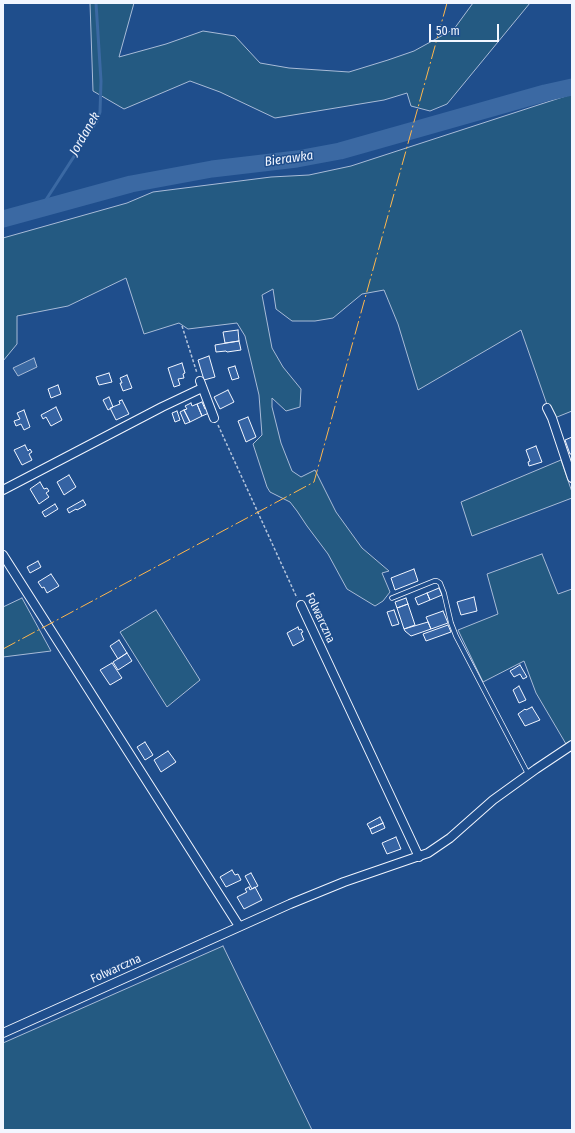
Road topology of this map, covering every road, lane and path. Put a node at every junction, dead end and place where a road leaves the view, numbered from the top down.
1 (182, 326) dead end
2 (201, 384) junction
3 (547, 408) dead end
4 (214, 418) joint
5 (572, 478) edge
6 (3, 490) edge
7 (3, 555) edge
8 (392, 598) dead end
9 (301, 605) joint
10 (572, 745) edge
11 (528, 774) junction
12 (419, 857) junction
13 (240, 926) junction
14 (3, 1034) edge

1 - 2 path
2 - 4 street
2 - 6 street
3 - 5 street
4 - 9 path, Folwarczna
7 - 13 street
8 - 11 lane
9 - 12 street, Folwarczna
10 - 11 street, Folwarczna
11 - 12 street, Folwarczna
12 - 13 street, Folwarczna
13 - 14 street, Folwarczna

